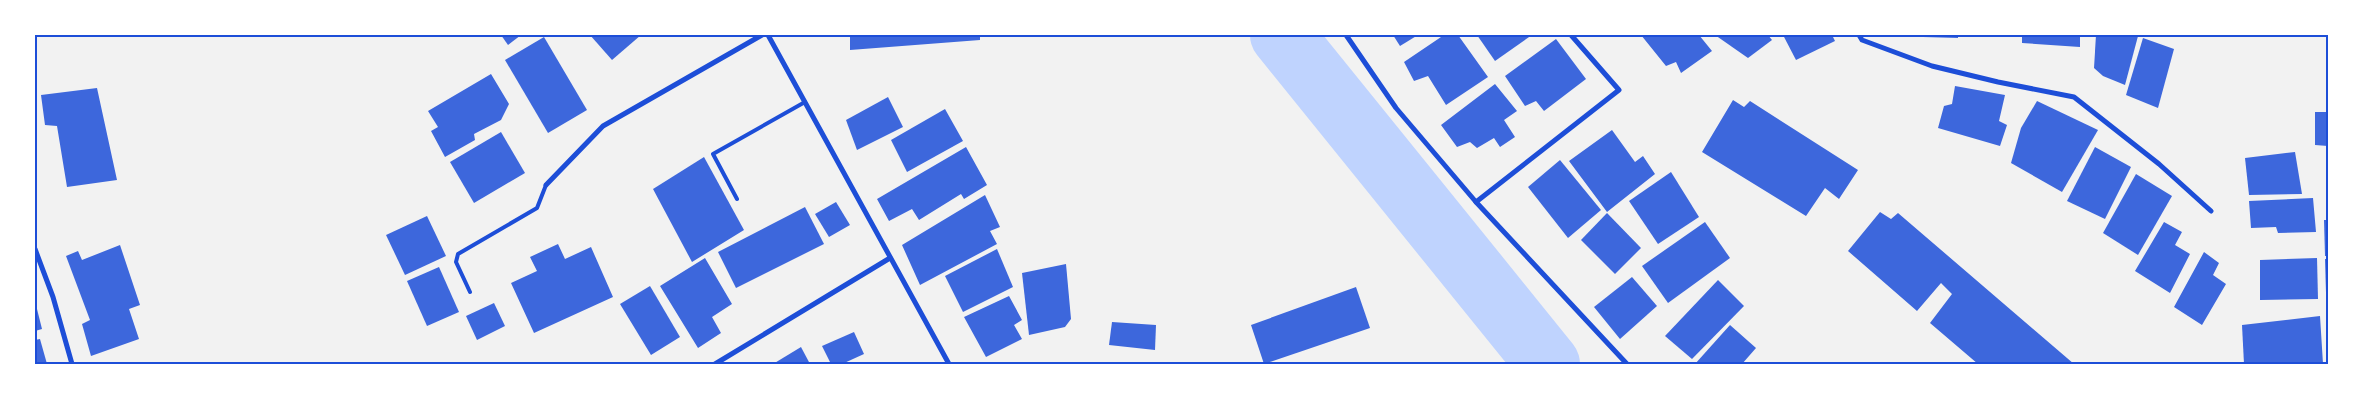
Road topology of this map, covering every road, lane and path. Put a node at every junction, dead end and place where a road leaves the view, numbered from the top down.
1 (762, 35) edge
2 (768, 35) edge
3 (1346, 35) edge
4 (1571, 35) edge
5 (1859, 35) edge
6 (805, 102) junction
7 (546, 185) joint
8 (738, 199) dead end
9 (1476, 202) junction
10 (2211, 211) dead end
11 (35, 249) edge
12 (890, 258) junction
13 (470, 292) dead end
14 (72, 364) edge
15 (715, 364) edge
16 (949, 364) edge
17 (1627, 364) edge

1 - 7 street
2 - 6 street
3 - 9 street
4 - 9 street
5 - 10 street
6 - 8 lane
6 - 12 street
7 - 13 lane
9 - 17 street
11 - 14 street
12 - 15 street
12 - 16 street

